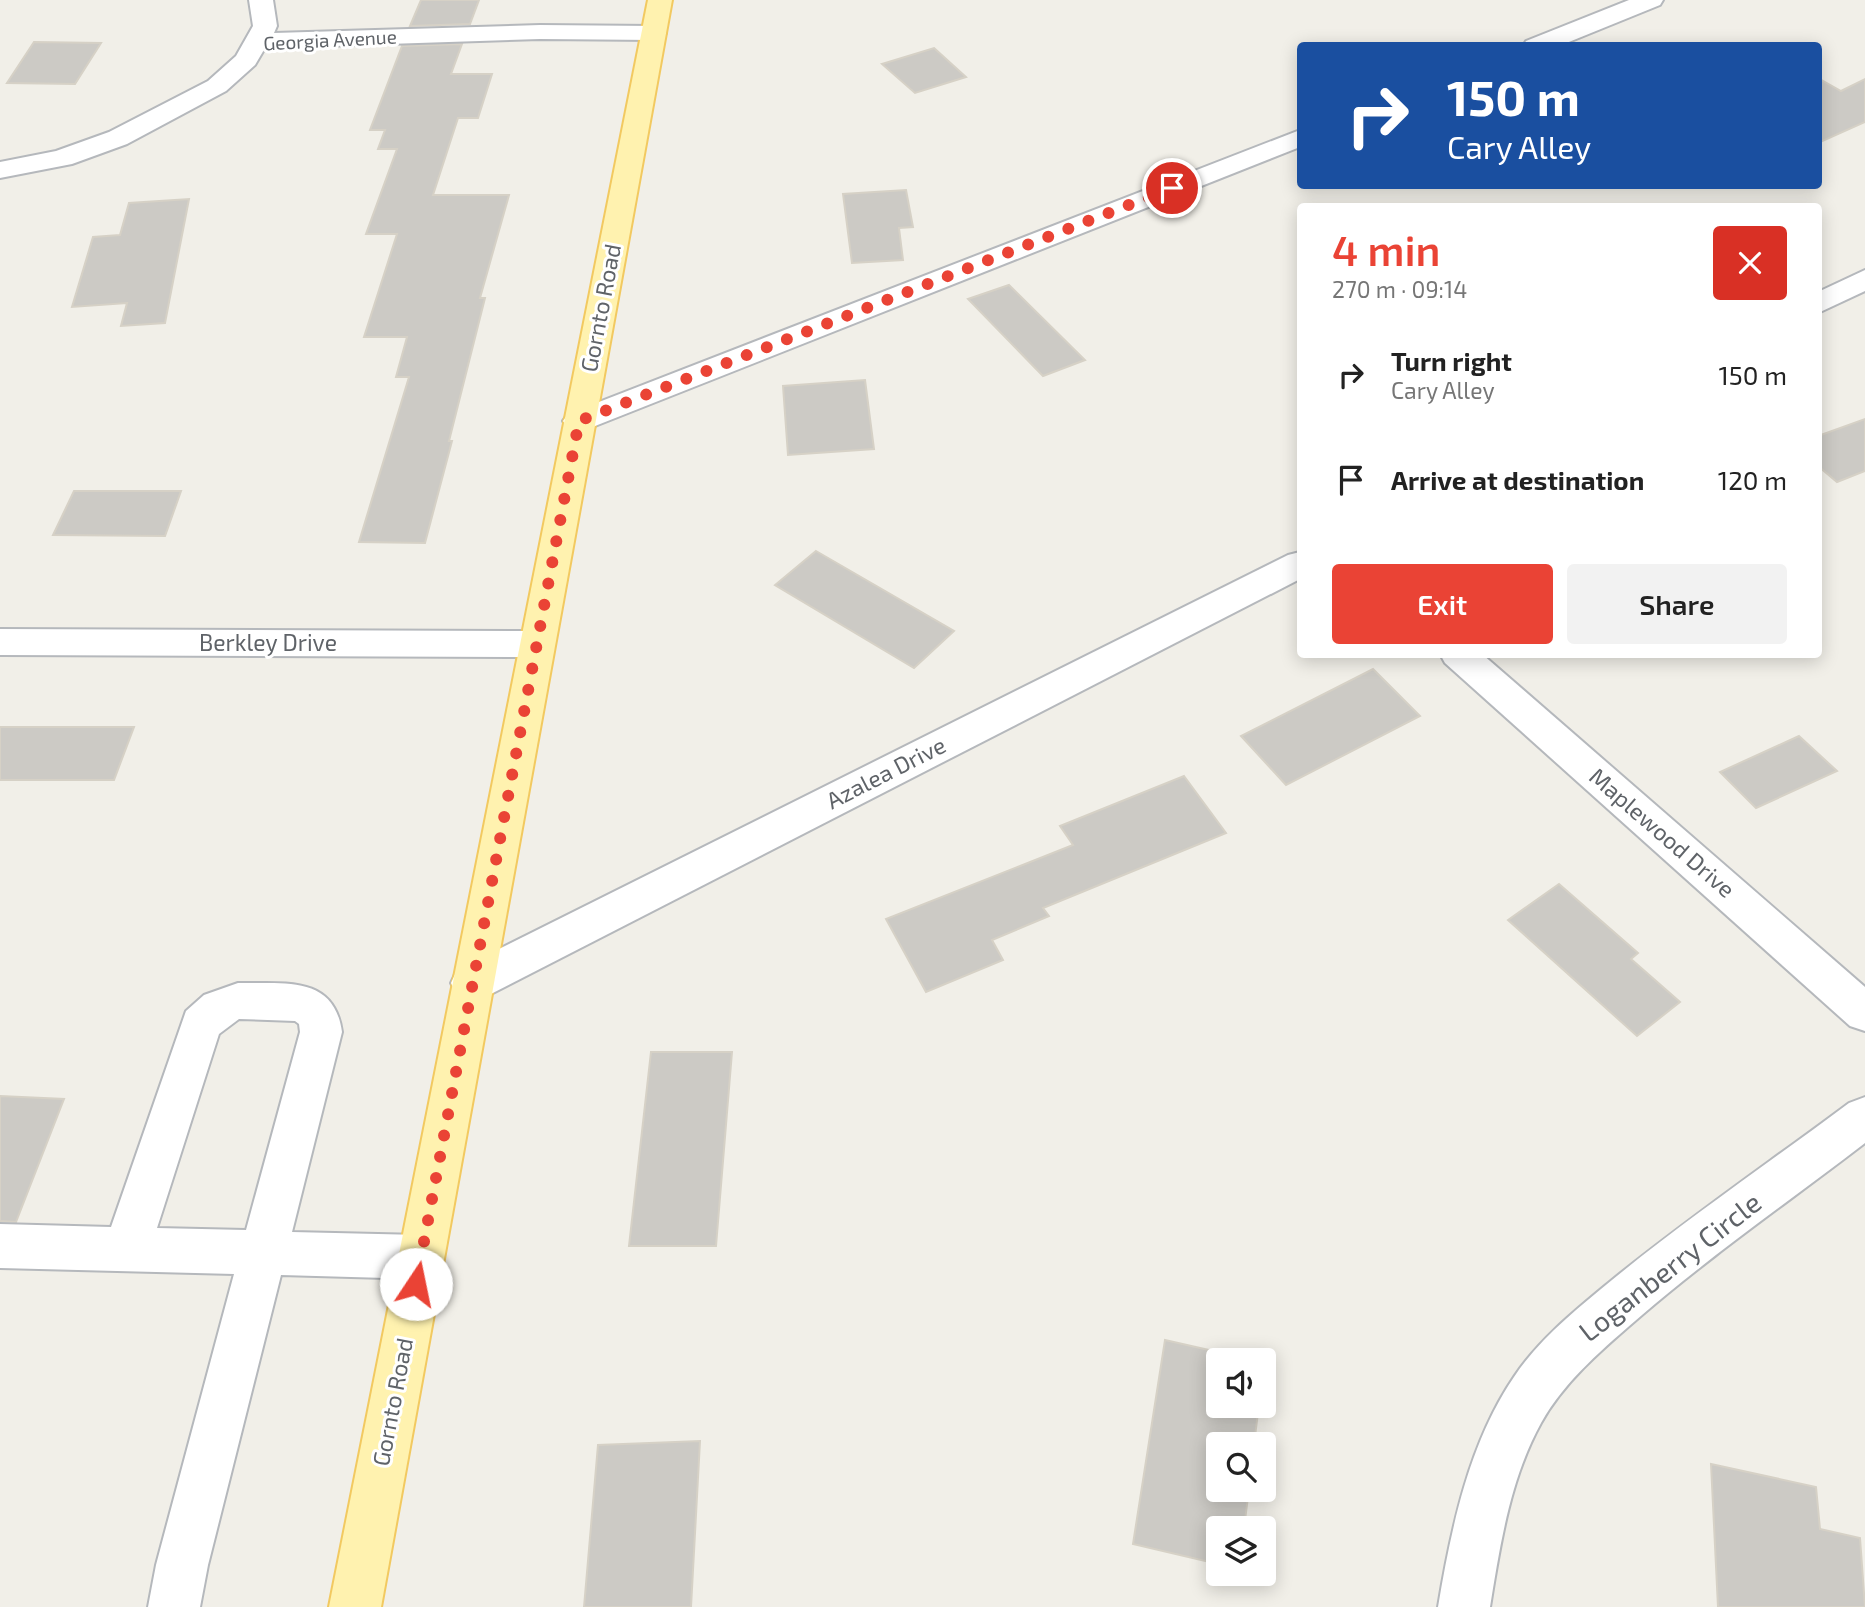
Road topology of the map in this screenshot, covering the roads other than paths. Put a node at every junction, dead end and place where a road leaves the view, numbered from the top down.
1 (261, 0) edge
2 (1651, 0) edge
3 (657, 16) edge
4 (256, 41) junction
5 (1545, 42) edge
6 (1297, 139) edge
7 (0, 170) edge
8 (1865, 279) edge
9 (1822, 302) edge
10 (579, 421) junction
11 (1297, 566) edge
12 (0, 642) edge
13 (537, 644) junction
14 (1463, 658) edge
15 (472, 983) junction
16 (1865, 1013) edge
17 (1865, 1117) edge
18 (0, 1246) edge
19 (127, 1249) junction
20 (261, 1253) junction
21 (421, 1257) junction
22 (174, 1607) edge
23 (355, 1607) edge
24 (1464, 1607) edge

1 - 4 street
2 - 5 street
3 - 4 street, Georgia Avenue
3 - 10 main road, Gornto Road
4 - 7 street, Georgia Avenue
6 - 10 street
8 - 9 street
10 - 13 main road, Gornto Road
11 - 15 street, Azalea Drive
12 - 13 street, Berkley Drive
13 - 15 main road, Gornto Road
14 - 16 street, Maplewood Drive
15 - 21 main road, Gornto Road
17 - 24 street, Loganberry Circle
18 - 19 street
19 - 20 street
19 - 20 street
20 - 21 street
20 - 22 street
21 - 23 main road, Gornto Road

